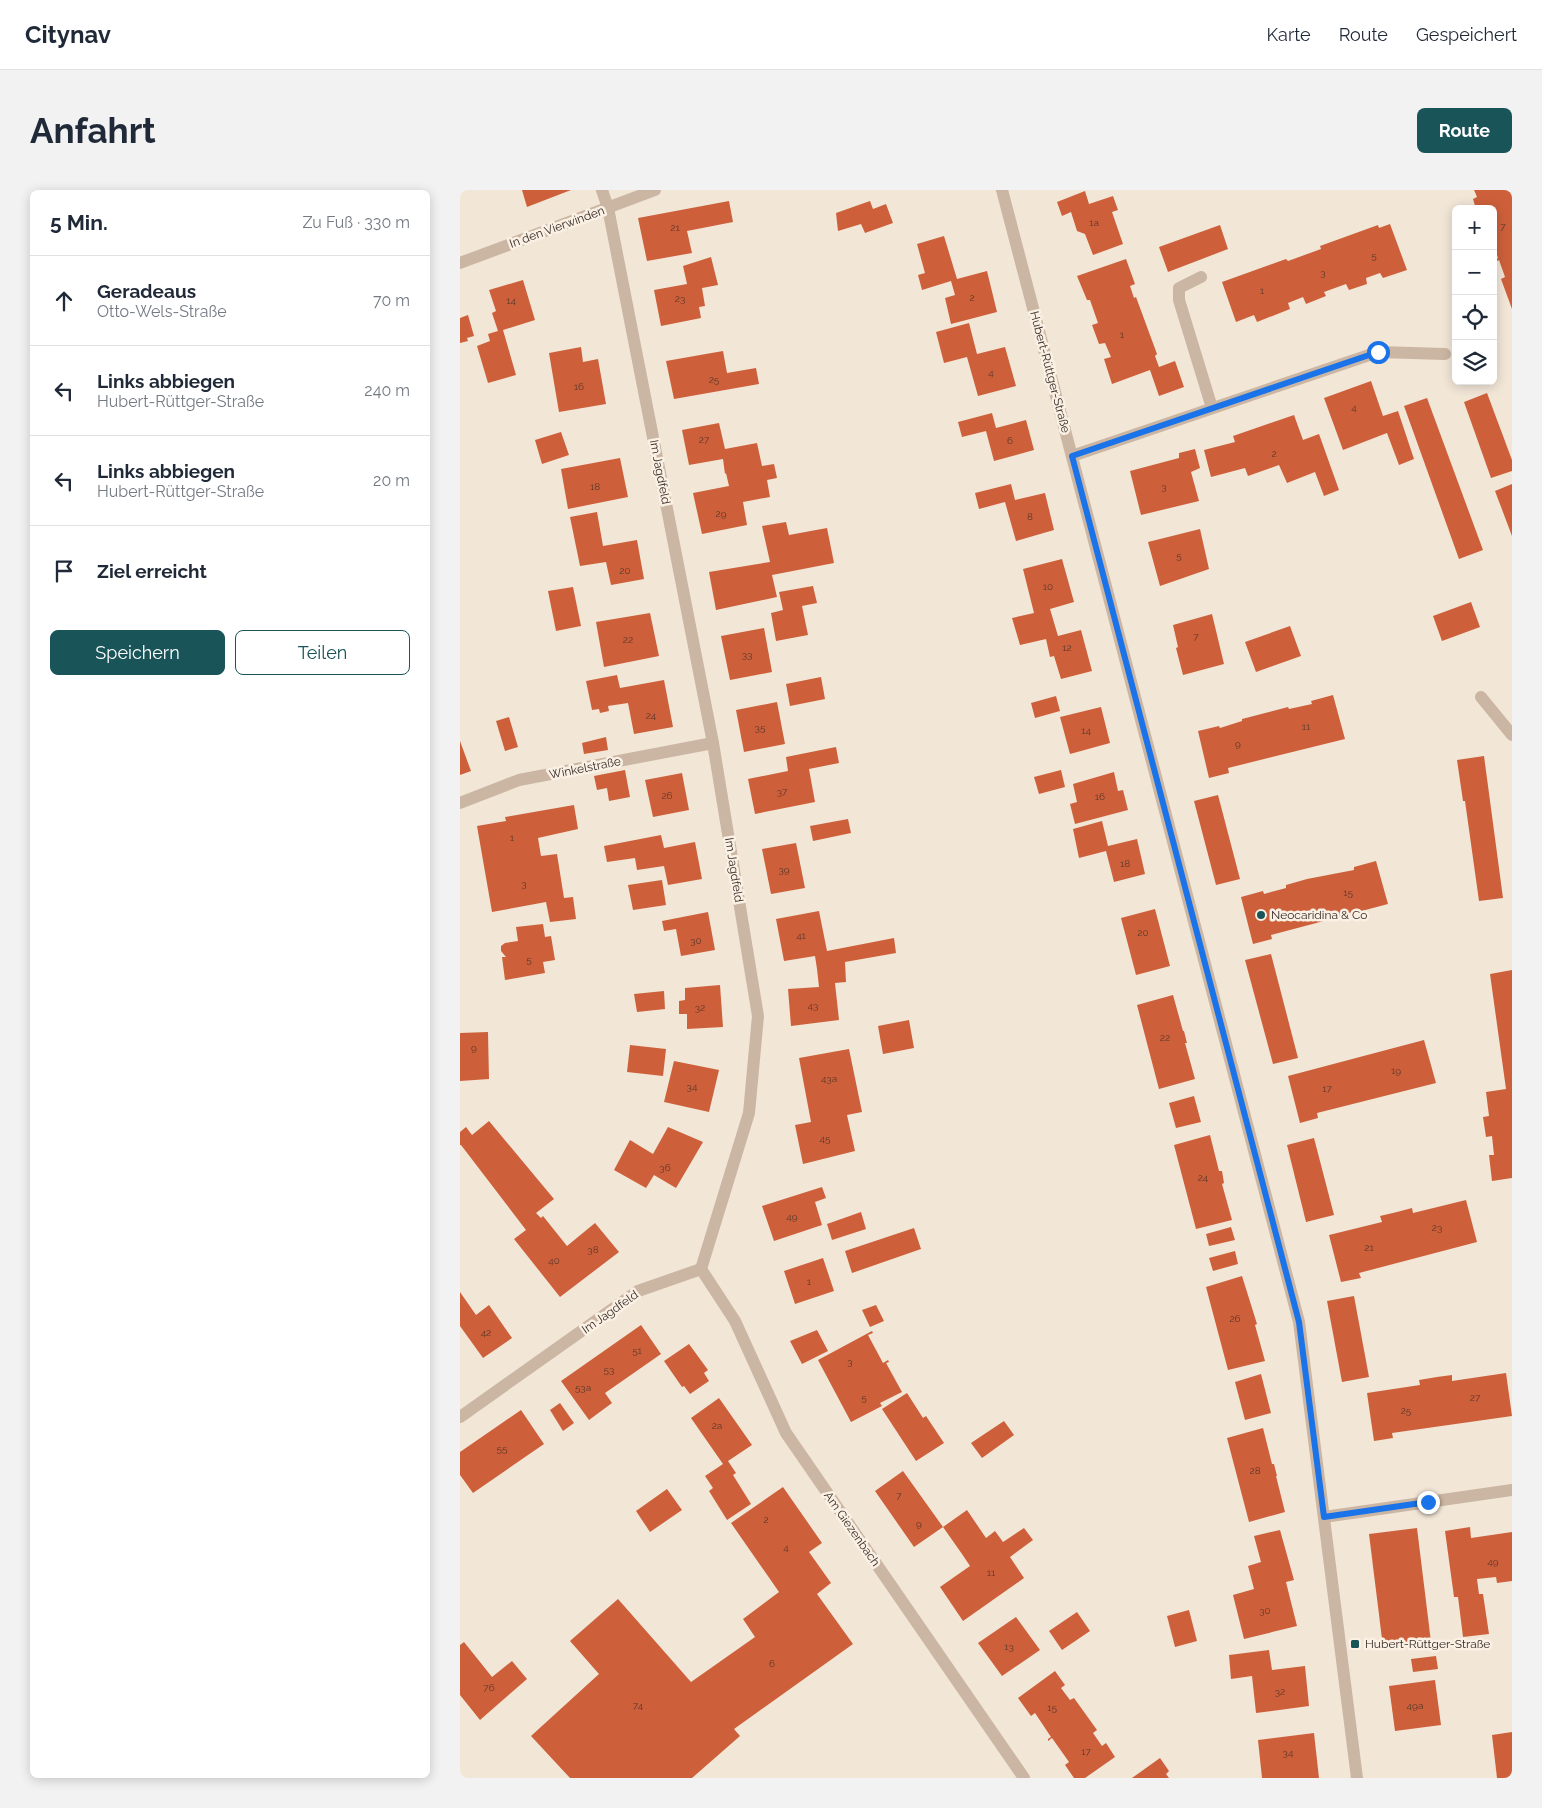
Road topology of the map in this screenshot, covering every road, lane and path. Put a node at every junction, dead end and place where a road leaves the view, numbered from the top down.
1 (602, 190) edge
2 (655, 190) edge
3 (1002, 190) edge
4 (608, 208) junction
5 (460, 263) edge
6 (1201, 277) dead end
7 (1445, 354) dead end
8 (1212, 408) junction
9 (1072, 456) junction
10 (1481, 697) dead end
11 (1512, 735) edge
12 (713, 743) junction
13 (460, 803) edge
14 (701, 1269) junction
15 (460, 1417) edge
16 (1512, 1490) edge
17 (1324, 1517) junction
18 (1024, 1778) edge
19 (1358, 1778) edge

1 - 4 street, Im Jagdfeld
2 - 4 street, In den Vierwinden
3 - 9 street, Hubert-Rüttger-Straße
4 - 5 street, In den Vierwinden
4 - 12 street, Im Jagdfeld
6 - 8 street
7 - 8 street
8 - 9 street
9 - 17 street, Hubert-Rüttger-Straße
10 - 11 street
12 - 13 street, Winkelstraße
12 - 14 street, Im Jagdfeld
14 - 15 street, Im Jagdfeld
14 - 18 street, Am Giezenbach
16 - 17 street
17 - 19 street, Hubert-Rüttger-Straße

